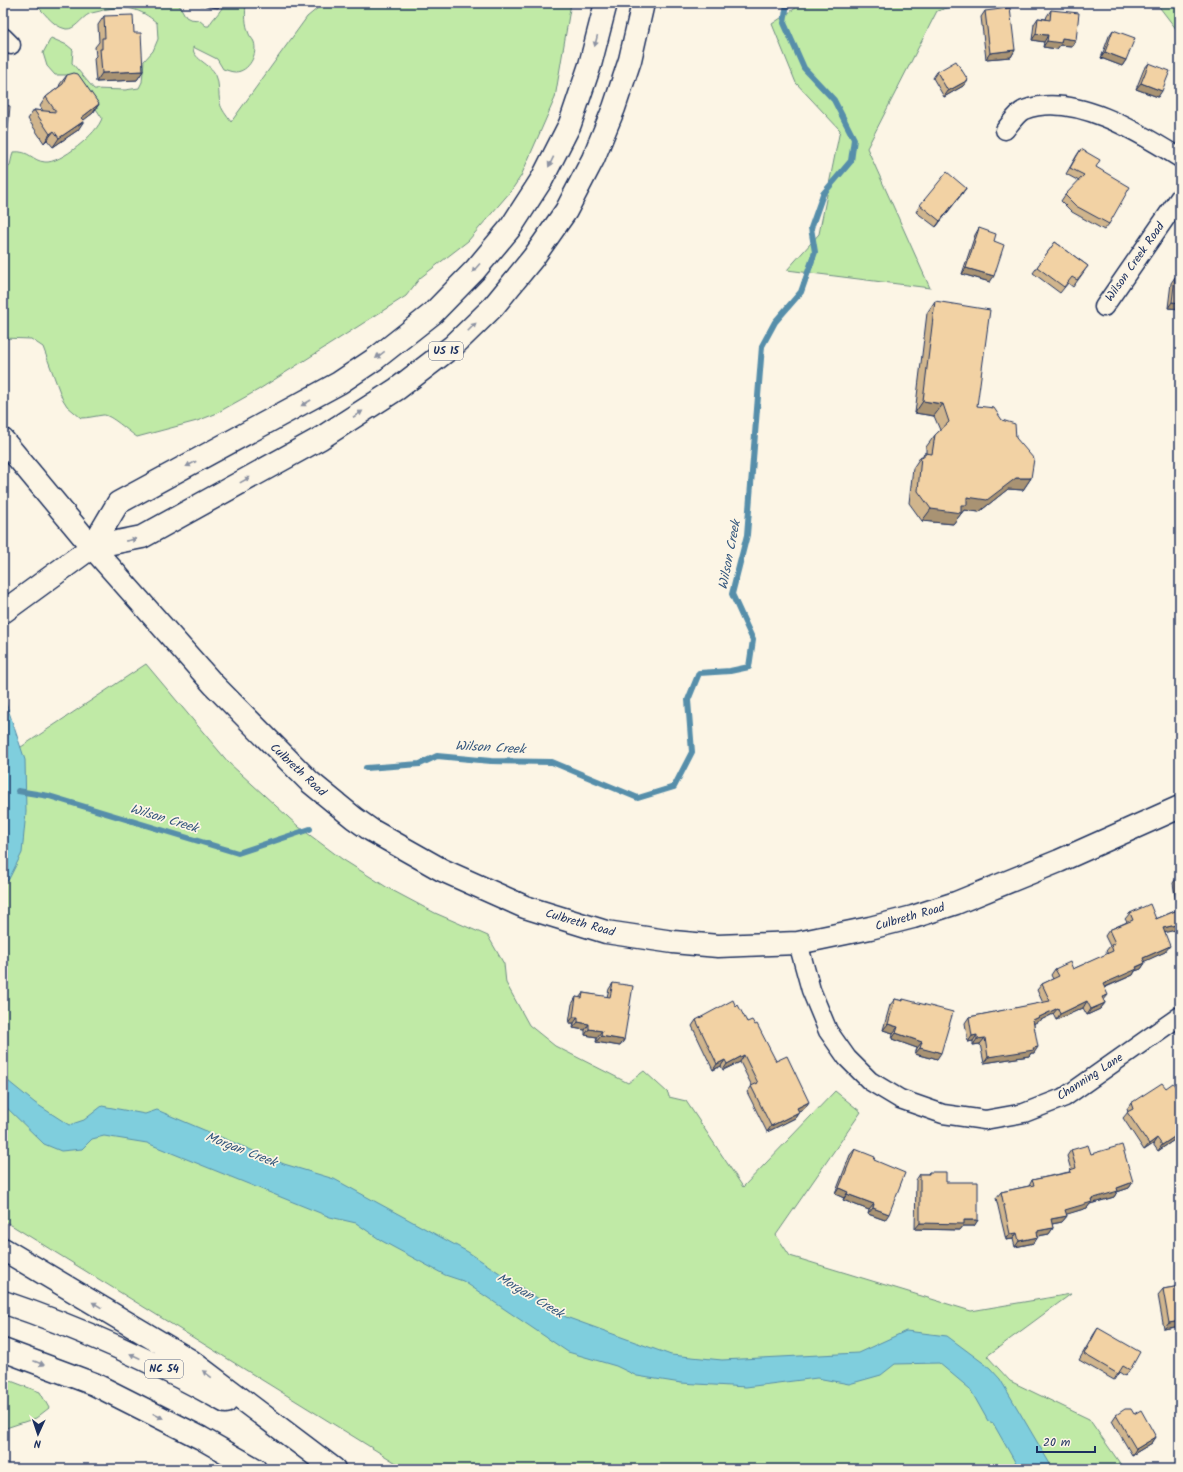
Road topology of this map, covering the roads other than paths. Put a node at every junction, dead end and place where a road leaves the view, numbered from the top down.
1 (606, 3) edge
2 (643, 3) edge
3 (1005, 130) dead end
4 (1180, 158) edge
5 (1180, 197) edge
6 (1104, 307) dead end
7 (3, 440) edge
8 (92, 547) junction
9 (3, 612) edge
10 (1180, 807) edge
11 (798, 943) junction
12 (1180, 1016) edge
13 (3, 1249) edge
14 (3, 1302) edge
15 (3, 1350) edge
16 (316, 1456) junction
17 (255, 1469) edge
18 (334, 1469) edge

1 -> 8 main road, US 15
8 -> 2 main road, US 15
3 - 4 street
5 - 6 street, Wilson Creek Road
7 - 8 main road, Culbreth Road
8 - 9 main road, US 15
8 - 11 main road, Culbreth Road
10 - 11 main road, Culbreth Road
11 - 12 street, Channing Lane
16 -> 13 main road
16 -> 14 main road, NC 54
15 -> 17 main road
16 - 18 main road, NC 54

